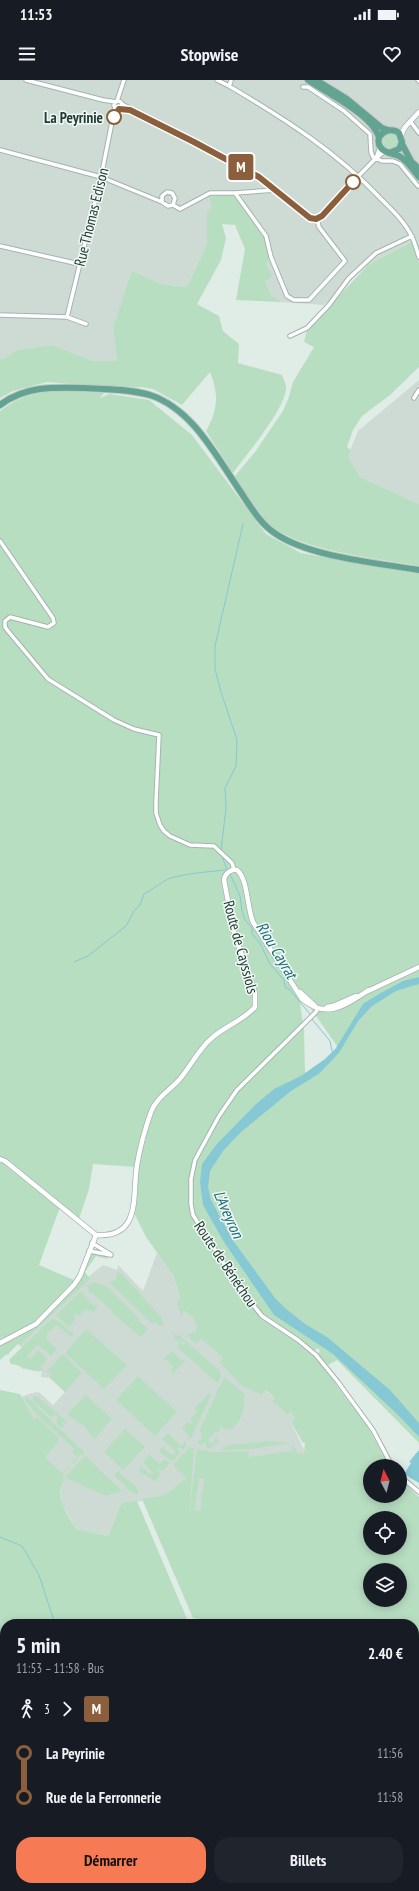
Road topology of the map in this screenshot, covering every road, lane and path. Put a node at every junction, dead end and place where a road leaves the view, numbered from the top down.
1 (26, 80) edge
2 (124, 80) edge
3 (217, 80) edge
4 (308, 80) edge
5 (316, 80) edge
6 (231, 81) dead end
7 (229, 86) junction
8 (303, 87) dead end
9 (121, 91) junction
10 (122, 104) junction
11 (117, 106) junction
12 (130, 110) junction
13 (419, 112) edge
14 (410, 121) junction
15 (388, 130) junction
16 (398, 133) junction
17 (419, 133) edge
18 (379, 138) junction
19 (402, 144) junction
20 (0, 150) edge
21 (385, 150) junction
22 (376, 158) junction
23 (419, 169) edge
24 (359, 176) junction
25 (101, 177) junction
26 (419, 177) edge
27 (418, 186) dead end
28 (276, 190) junction
29 (235, 193) junction
30 (162, 202) junction
31 (173, 204) junction
32 (316, 219) junction
33 (412, 236) junction
34 (0, 246) edge
35 (419, 257) edge
36 (79, 264) junction
37 (0, 315) edge
38 (67, 317) junction
39 (86, 324) dead end
40 (290, 336) dead end
41 (419, 390) edge
42 (414, 398) dead end
43 (0, 405) edge
44 (0, 541) edge
45 (419, 570) edge
46 (233, 870) junction
47 (419, 967) edge
48 (318, 1008) junction
49 (0, 1159) edge
50 (96, 1234) junction
51 (92, 1243) junction
52 (89, 1251) junction
53 (0, 1343) edge
54 (389, 1459) edge
55 (407, 1482) edge
56 (419, 1492) edge

1 - 11 street
2 - 9 street
3 - 7 street
4 - 18 main road
5 - 15 main road
6 - 7 street
7 - 24 street
8 - 22 street
9 - 10 street
9 - 11 street
10 - 11 street
10 - 11 street
10 - 12 street
11 - 12 street
11 - 25 street, Rue Thomas Edison
12 - 28 street
13 - 14 street
14 - 16 street
14 - 17 street
15 - 16 main road
15 - 18 main road
16 - 19 main road
18 - 21 main road
19 - 21 main road
19 - 23 main road
20 - 25 street
21 - 22 street
21 - 22 street
21 - 26 main road
22 - 24 street
22 - 27 street
24 - 32 street
24 - 33 street
25 - 30 street
25 - 36 street, Rue Thomas Edison
28 - 29 street
28 - 32 street
29 - 31 street
29 - 32 street
30 - 31 street
30 - 31 street
33 - 35 street
33 - 40 street
34 - 36 street
36 - 38 street, Rue Thomas Edison
37 - 38 street
38 - 39 street
41 - 42 street
43 - 45 main road
44 - 46 street
46 - 48 street
46 - 50 street, Route de Cayssiols
47 - 48 street
48 - 54 street, Route de Bénéchou
49 - 50 street
50 - 51 street
51 - 52 street
51 - 52 street
52 - 53 street
55 - 56 street

